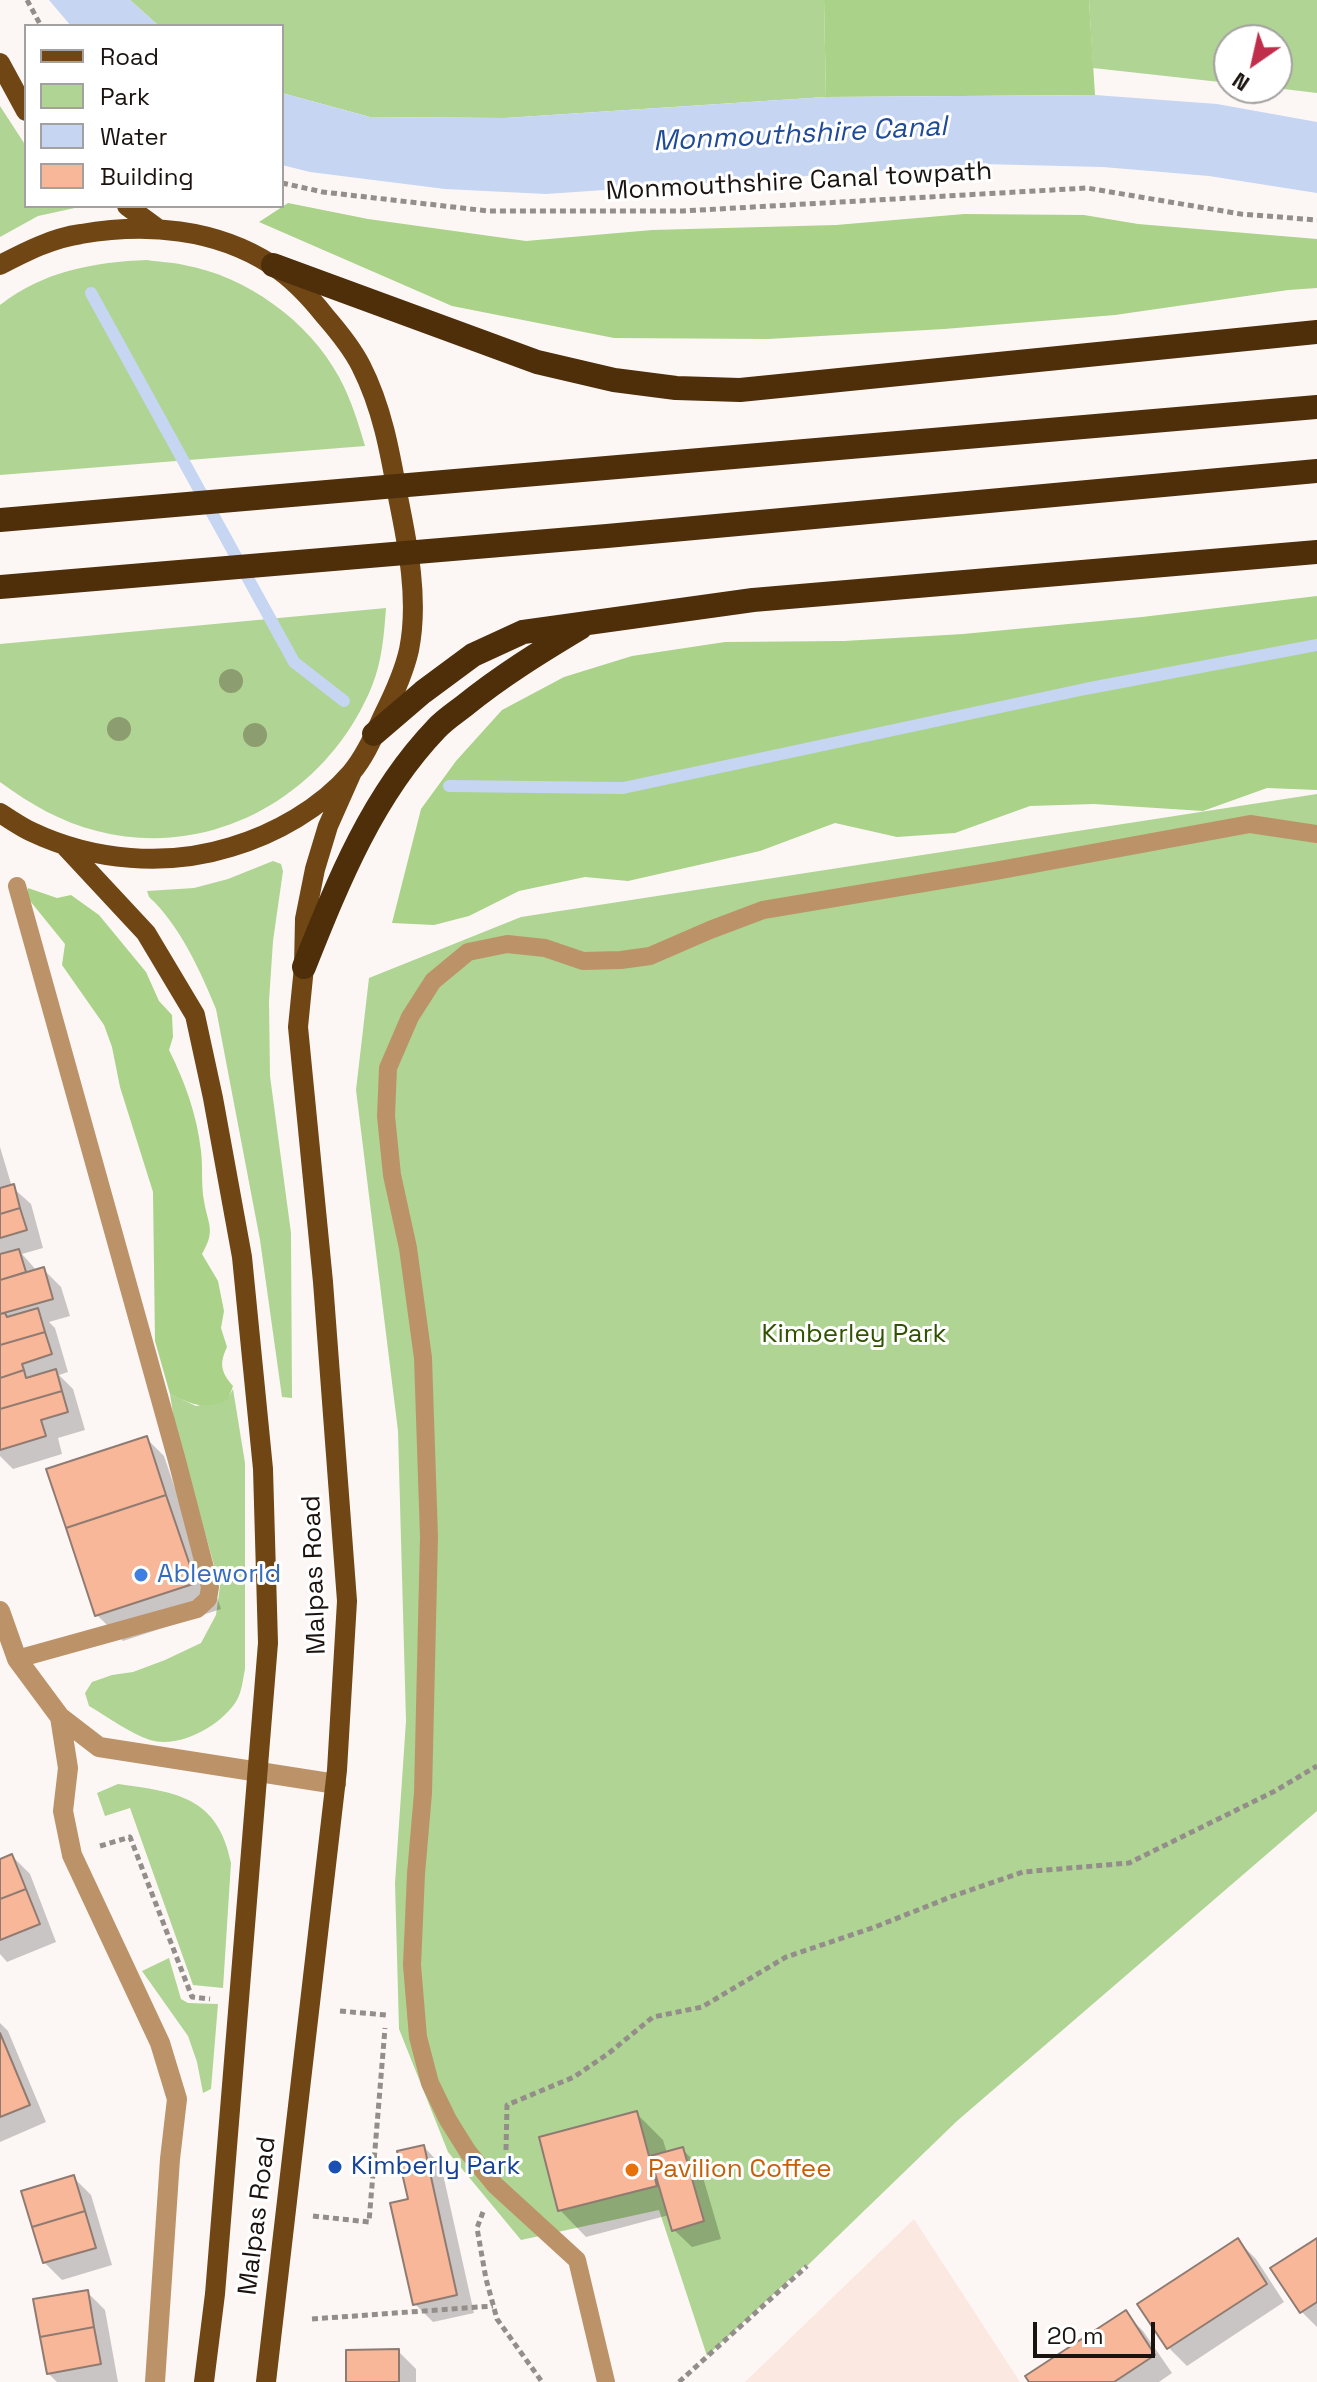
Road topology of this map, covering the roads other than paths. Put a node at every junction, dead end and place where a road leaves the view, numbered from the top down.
1 (0, 63) edge
2 (24, 107) edge
3 (130, 208) edge
4 (157, 228) junction
5 (0, 265) edge
6 (273, 265) junction
7 (1317, 332) edge
8 (1317, 407) edge
9 (1317, 471) edge
10 (0, 520) edge
11 (1317, 552) edge
12 (0, 587) edge
13 (593, 621) junction
14 (374, 734) junction
15 (352, 772) junction
16 (0, 813) edge
17 (1317, 834) edge
18 (65, 846) junction
19 (17, 886) dead end
20 (304, 967) junction
21 (0, 1611) edge
22 (17, 1659) junction
23 (60, 1717) junction
24 (257, 1772) junction
25 (336, 1784) junction
26 (155, 2382) edge
27 (204, 2382) edge
28 (266, 2382) edge
29 (606, 2382) edge

1 - 2 main road
3 - 4 main road
4 - 5 main road
4 - 6 main road
6 - 7 highway
6 - 14 main road
8 - 10 highway
9 - 12 highway
11 - 13 highway
13 - 14 highway
13 - 20 highway
14 - 15 main road
15 - 18 main road
15 - 20 main road, Malpas Road
16 - 18 main road
17 - 29 lane
18 - 24 main road, Malpas Road
19 - 22 lane
20 - 25 main road, Malpas Road
21 - 22 street
22 - 23 street
23 - 24 street
23 - 26 street
24 - 25 street
24 - 27 main road, Malpas Road
25 - 28 main road, Malpas Road

